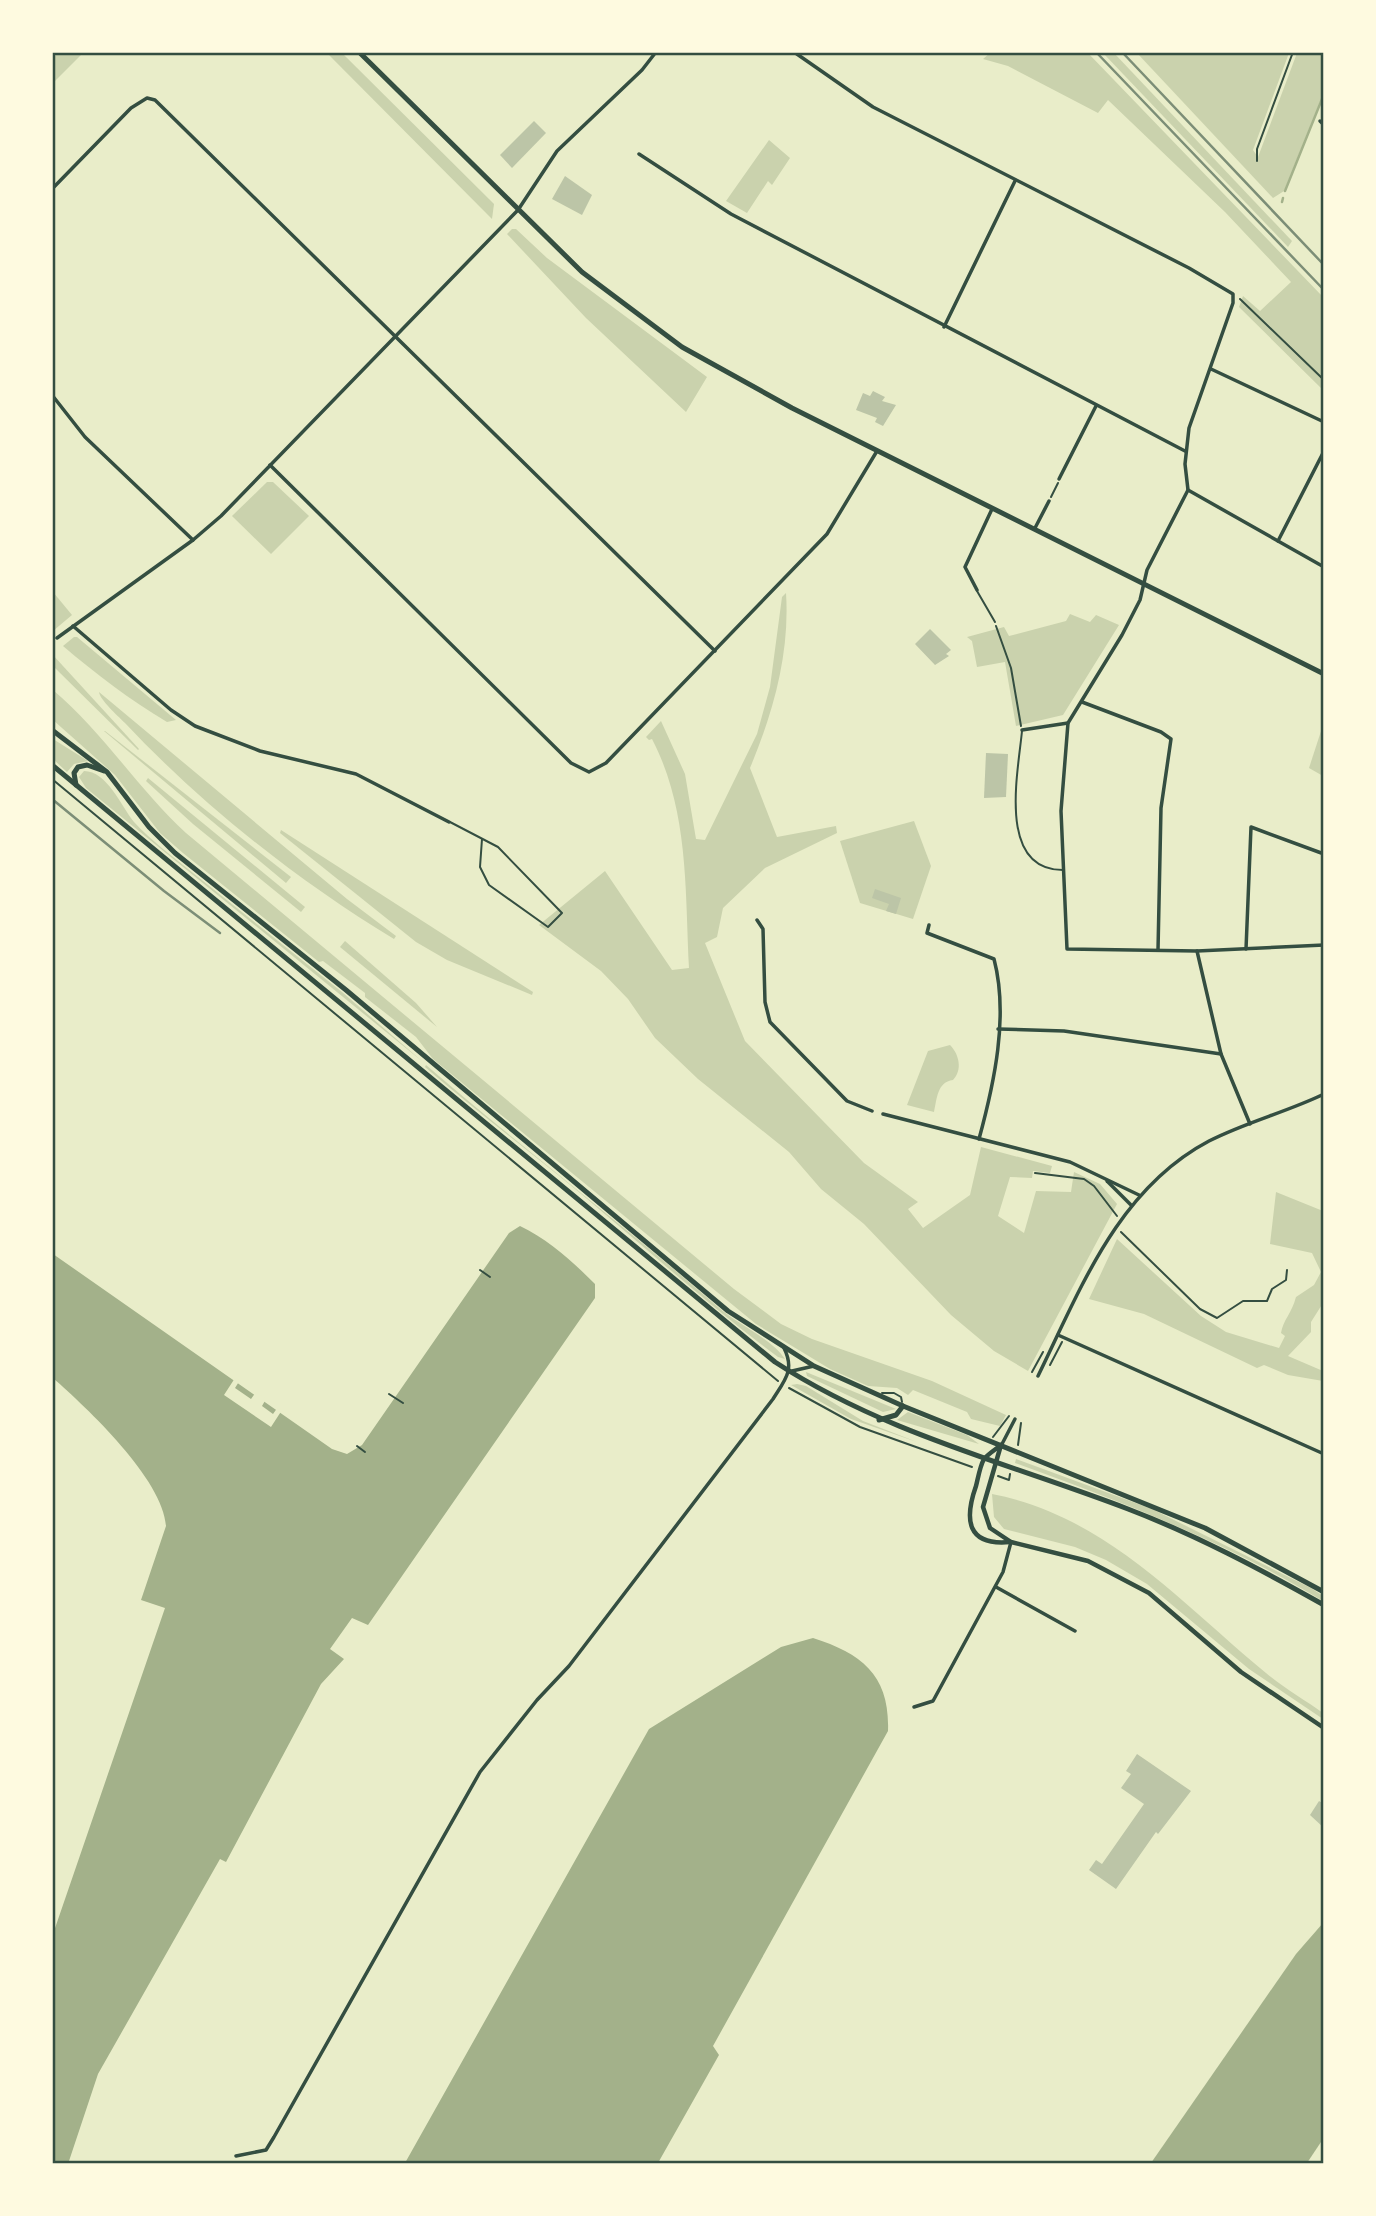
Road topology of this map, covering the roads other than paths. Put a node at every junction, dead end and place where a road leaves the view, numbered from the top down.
1 (359, 52) edge
2 (656, 52) edge
3 (794, 52) edge
4 (1320, 121) dead end
5 (1324, 125) edge
6 (639, 154) dead end
7 (1015, 181) junction
8 (52, 189) edge
9 (518, 210) junction
10 (944, 327) junction
11 (394, 336) junction
12 (1210, 369) junction
13 (52, 395) edge
14 (1096, 406) junction
15 (1324, 422) edge
16 (877, 451) junction
17 (1185, 451) junction
18 (1324, 451) edge
19 (270, 465) junction
20 (1059, 479) road end
21 (1188, 490) junction
22 (1049, 501) road end
23 (992, 509) junction
24 (1034, 530) junction
25 (193, 540) junction
26 (1278, 541) junction
27 (1324, 567) edge
28 (1144, 585) junction
29 (977, 590) joint
30 (995, 622) road end
31 (73, 626) junction
32 (57, 638) dead end
33 (715, 650) junction
34 (1324, 674) edge
35 (1081, 701) junction
36 (1068, 723) junction
37 (52, 730) edge
38 (1022, 730) joint
39 (52, 765) edge
40 (107, 772) junction
41 (76, 786) junction
42 (449, 822) joint
43 (482, 839) junction
44 (1324, 854) edge
45 (1064, 870) junction
46 (757, 920) dead end
47 (929, 925) dead end
48 (1324, 945) edge
49 (1158, 950) junction
50 (1246, 950) junction
51 (1197, 951) junction
52 (998, 1029) junction
53 (1220, 1054) junction
54 (1324, 1094) edge
55 (872, 1111) dead end
56 (883, 1114) dead end
57 (1250, 1125) junction
58 (979, 1139) junction
59 (1105, 1180) junction
60 (1139, 1195) junction
61 (1131, 1205) junction
62 (1058, 1335) junction
63 (784, 1348) junction
64 (814, 1366) junction
65 (790, 1372) junction
66 (1038, 1376) dead end
67 (903, 1406) junction
68 (1015, 1419) dead end
69 (879, 1420) junction
70 (1002, 1444) junction
71 (1324, 1454) edge
72 (984, 1459) junction
73 (996, 1463) junction
74 (1011, 1542) junction
75 (996, 1587) junction
76 (1324, 1592) edge
77 (1324, 1605) edge
78 (1075, 1631) dead end
79 (914, 1707) dead end
80 (1324, 1728) edge
81 (236, 2156) dead end

1 - 9 main road
2 - 9 street
3 - 7 street
4 - 5 street
6 - 10 street
7 - 10 street
7 - 12 street
8 - 11 street
9 - 11 street
9 - 16 main road
10 - 14 street
11 - 19 street
11 - 33 street
12 - 15 street
12 - 17 street
13 - 25 street
14 - 17 street
14 - 20 street
16 - 23 main road
16 - 33 street
17 - 21 street
18 - 26 street
19 - 25 street
19 - 33 street
21 - 26 street
21 - 28 street
22 - 24 street
23 - 24 main road
23 - 29 street
24 - 28 main road
25 - 31 street
26 - 27 street
28 - 34 main road
28 - 35 street
29 - 30 lane
31 - 32 street
31 - 42 street
35 - 36 street
35 - 49 street
36 - 38 street
36 - 45 street
37 - 40 main road
38 - 45 lane
39 - 41 main road
40 - 41 main road
40 - 63 main road
41 - 65 main road
42 - 43 lane
43 - 43 lane
44 - 50 street
45 - 49 street
46 - 55 street
47 - 52 street
48 - 50 street
49 - 51 street
50 - 51 street
51 - 53 street
52 - 53 street
52 - 58 street
53 - 57 street
54 - 57 street
56 - 58 street
57 - 60 street
58 - 59 street
59 - 60 street
59 - 61 street
60 - 61 street
61 - 62 street
62 - 66 street
62 - 71 street
63 - 64 main road
63 - 65 street
64 - 65 street
64 - 67 main road
65 - 69 main road
65 - 81 street
67 - 69 main road
67 - 70 main road
68 - 70 street
69 - 72 main road
70 - 72 street
70 - 73 street
70 - 76 main road
72 - 73 main road
72 - 74 street
73 - 74 street
73 - 77 main road
74 - 75 street
74 - 80 street
75 - 78 street
75 - 79 street

